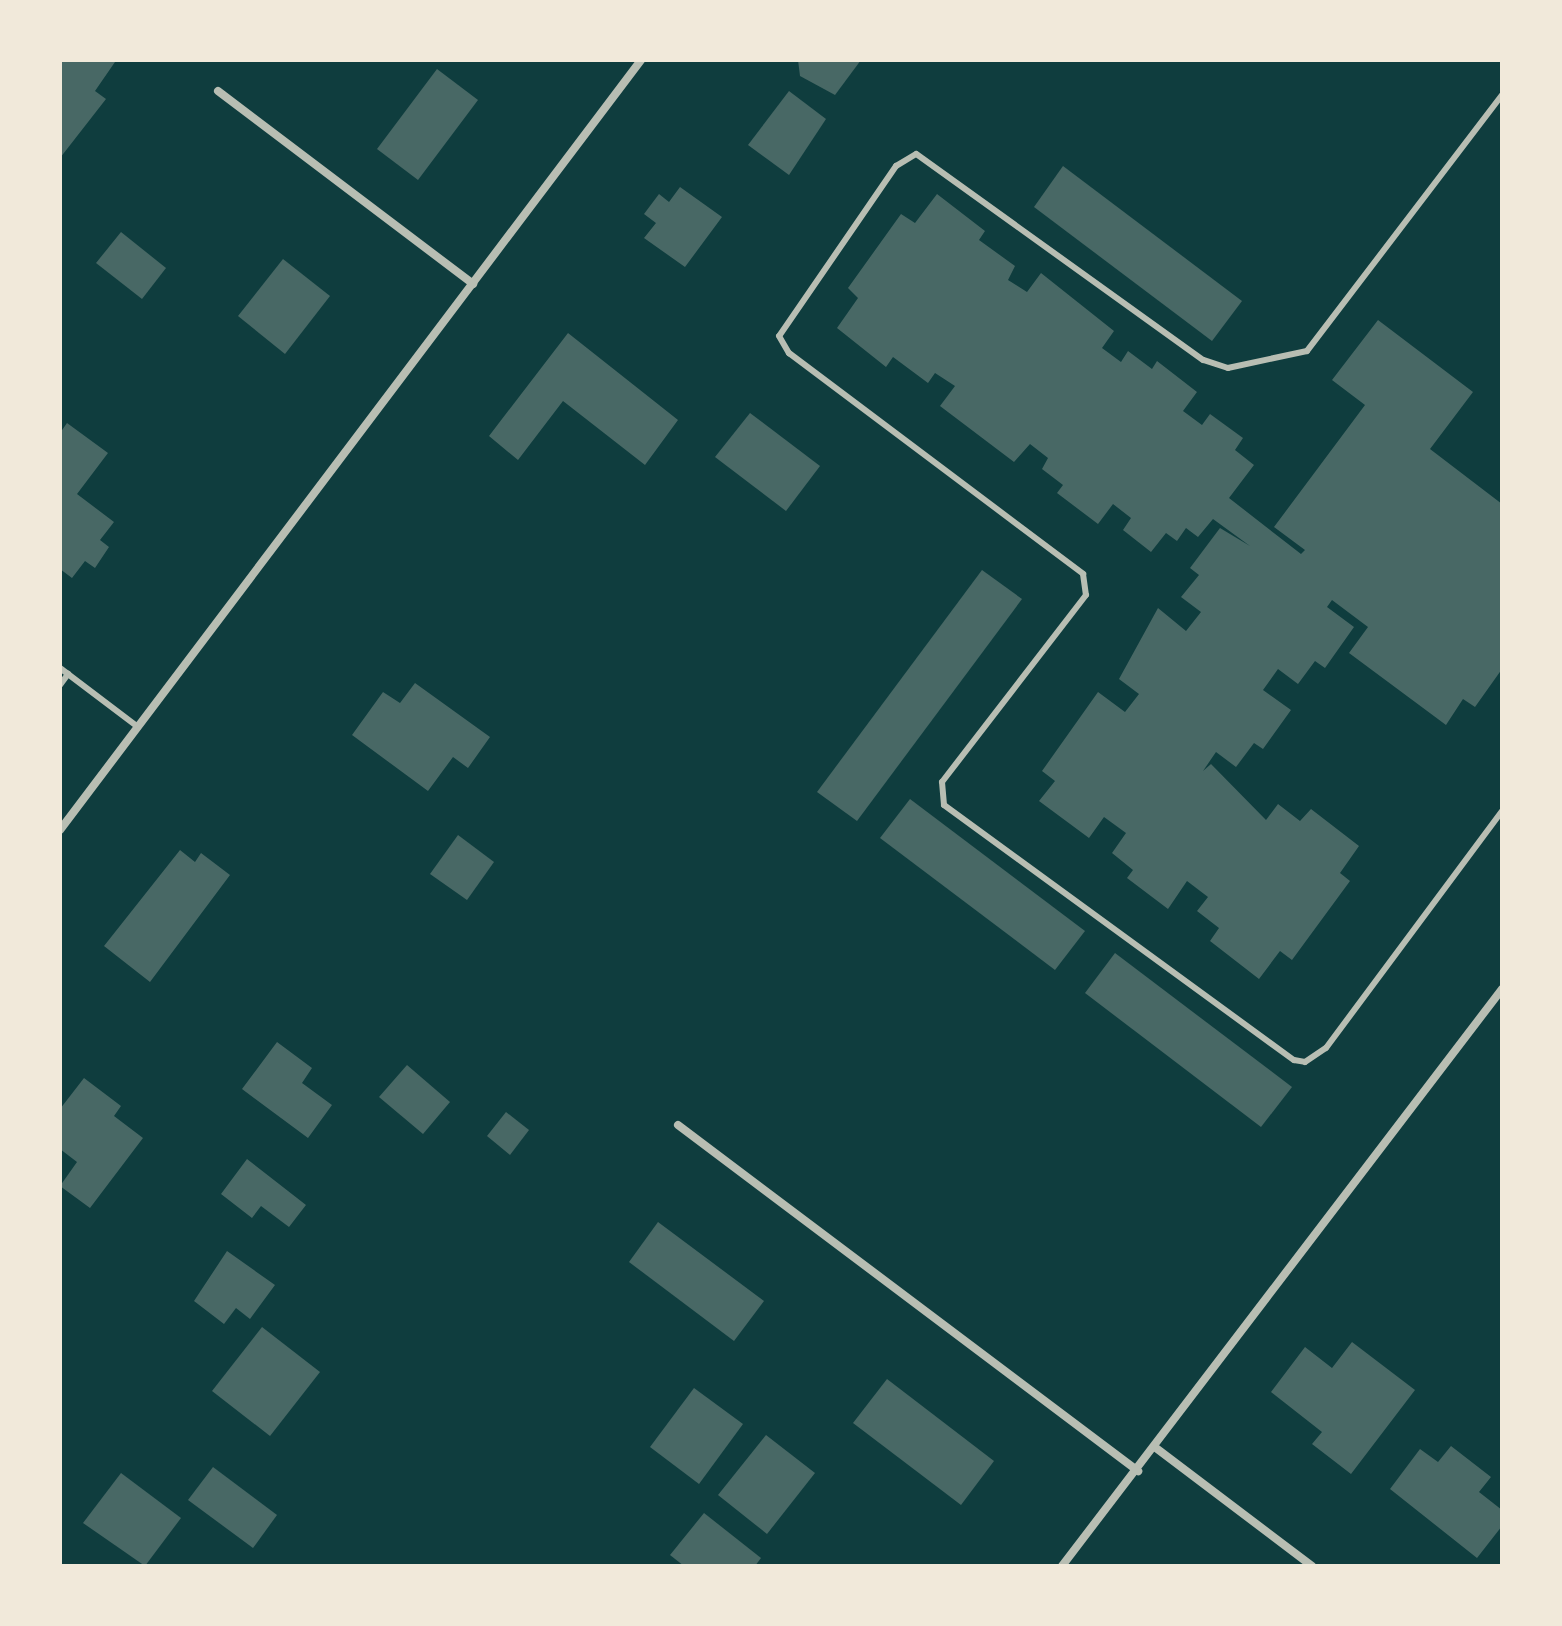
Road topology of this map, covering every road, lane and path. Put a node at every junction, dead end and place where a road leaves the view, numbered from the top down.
1 (641, 60) edge
2 (218, 91) dead end
3 (1502, 95) edge
4 (473, 284) junction
5 (60, 668) edge
6 (68, 674) junction
7 (60, 685) edge
8 (138, 727) junction
9 (1502, 811) edge
10 (60, 830) edge
11 (1502, 989) edge
12 (678, 1125) dead end
13 (1156, 1448) junction
14 (1138, 1471) junction
15 (1062, 1566) edge
16 (1312, 1566) edge

1 - 4 street
2 - 4 street
3 - 9 lane
4 - 8 street
5 - 6 lane
6 - 7 lane
6 - 8 lane
8 - 10 street
11 - 13 street
12 - 14 street
13 - 14 street
13 - 16 street
14 - 15 street

